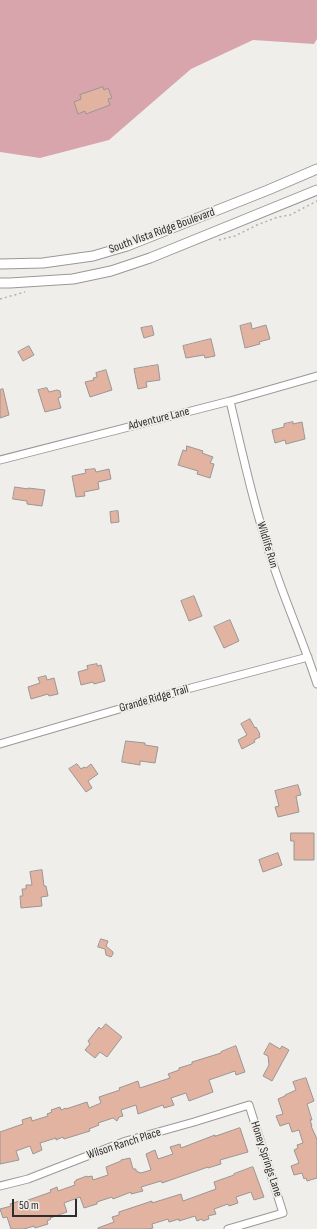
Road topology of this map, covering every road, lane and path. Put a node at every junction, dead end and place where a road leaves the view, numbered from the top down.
1 (317, 169) edge
2 (317, 190) edge
3 (317, 201) edge
4 (313, 203) dead end
5 (0, 264) edge
6 (0, 283) edge
7 (317, 376) edge
8 (230, 401) junction
9 (0, 460) edge
10 (308, 657) junction
11 (317, 684) edge
12 (0, 744) edge
13 (249, 1105) joint
14 (0, 1186) edge
15 (228, 1229) edge

1 - 5 street, South Vista Ridge Boulevard
2 - 6 street, South Vista Ridge Boulevard
3 - 4 path
7 - 8 street, Adventure Lane
8 - 9 street, Adventure Lane
8 - 10 street, Wildlife Run
10 - 11 street, Wildlife Run
10 - 12 street, Grande Ridge Trail
13 - 14 street, Wilson Ranch Place
13 - 15 street, Honey Springs Lane

